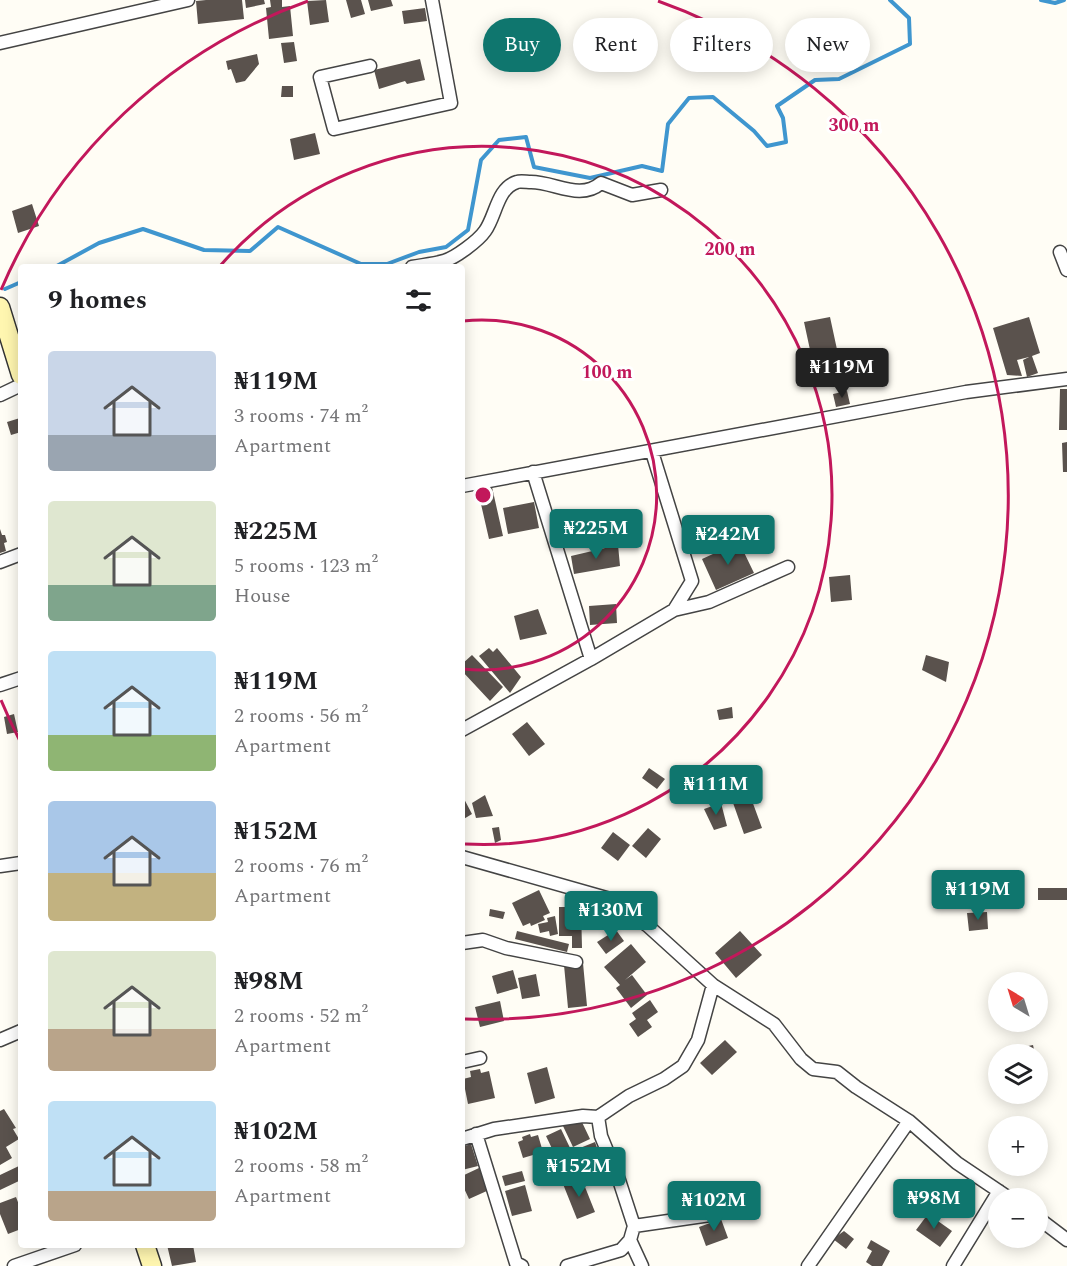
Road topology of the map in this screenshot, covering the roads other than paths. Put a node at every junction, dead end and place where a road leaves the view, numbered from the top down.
1 (188, 0) edge
2 (432, 0) edge
3 (0, 43) edge
4 (370, 66) dead end
5 (661, 190) dead end
6 (1060, 252) dead end
7 (429, 264) edge
8 (1067, 270) edge
9 (0, 307) edge
10 (18, 365) edge
11 (1067, 379) edge
12 (18, 386) edge
13 (0, 395) edge
14 (652, 452) junction
15 (533, 472) junction
16 (465, 485) edge
17 (18, 555) edge
18 (0, 562) edge
19 (788, 567) dead end
20 (692, 581) junction
21 (709, 602) junction
22 (674, 610) junction
23 (591, 659) junction
24 (18, 679) edge
25 (0, 685) edge
26 (465, 728) edge
27 (465, 858) edge
28 (18, 863) edge
29 (0, 866) edge
30 (465, 943) edge
31 (576, 962) dead end
32 (713, 985) junction
33 (18, 1032) edge
34 (0, 1040) edge
35 (480, 1058) dead end
36 (465, 1061) edge
37 (598, 1117) junction
38 (909, 1121) junction
39 (476, 1134) junction
40 (465, 1138) edge
41 (994, 1188) edge
42 (710, 1215) dead end
43 (988, 1217) edge
44 (634, 1226) junction
45 (1048, 1226) edge
46 (630, 1240) junction
47 (1067, 1240) edge
48 (64, 1248) edge
49 (146, 1248) edge
50 (14, 1266) edge
51 (152, 1266) edge
52 (522, 1266) edge
53 (567, 1266) edge
54 (642, 1266) edge
55 (808, 1266) edge
56 (953, 1266) edge

1 - 3 street
2 - 4 street
5 - 7 street
6 - 8 street
9 - 10 street
11 - 14 street
12 - 13 street
14 - 15 street
14 - 20 street
15 - 16 street
15 - 23 street
17 - 18 street
19 - 21 street
20 - 21 street
20 - 22 street
21 - 22 street
22 - 23 street
23 - 26 street
24 - 25 street
27 - 32 street
28 - 29 street
30 - 31 street
32 - 37 street
32 - 38 street
33 - 34 street
35 - 36 street
37 - 39 street
37 - 44 street
38 - 41 street
38 - 55 street
39 - 40 street
39 - 52 street
42 - 44 street
43 - 56 street
44 - 46 street
45 - 47 street
46 - 53 street
46 - 54 street
48 - 50 street
49 - 51 street

